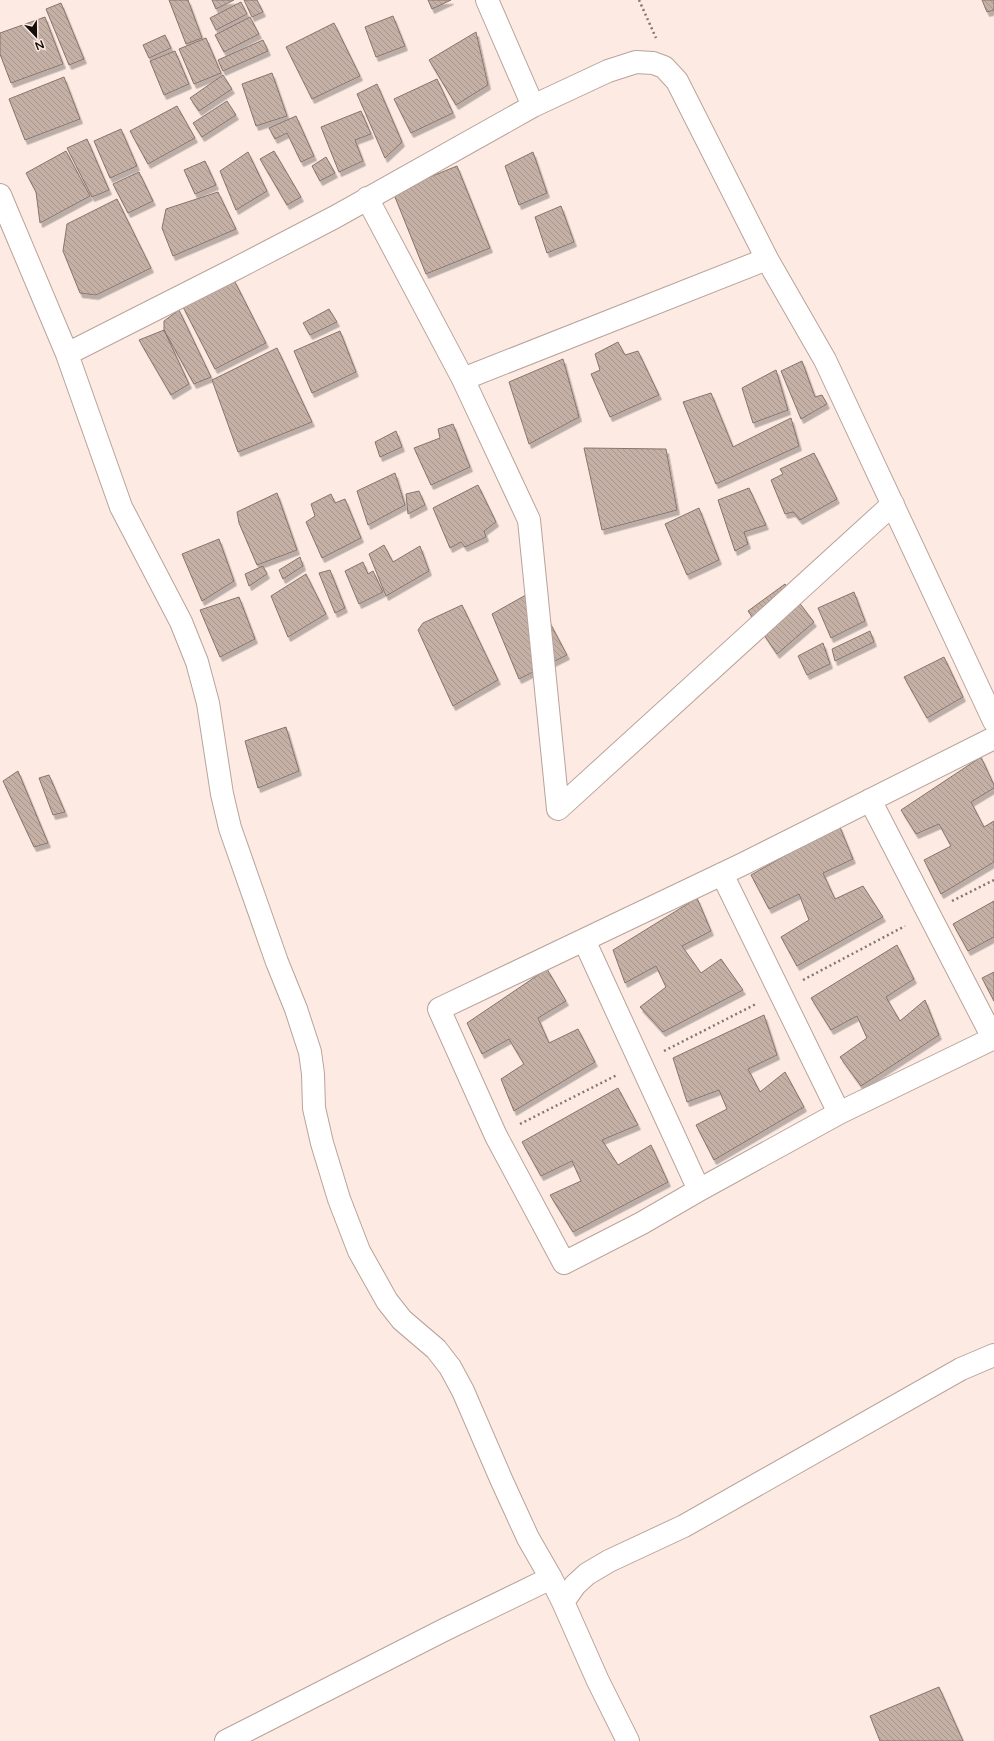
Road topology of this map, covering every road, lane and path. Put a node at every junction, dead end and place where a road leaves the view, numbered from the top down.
1 (487, 0) edge
2 (533, 106) junction
3 (0, 195) edge
4 (368, 198) junction
5 (767, 259) junction
6 (66, 354) junction
7 (463, 379) junction
8 (893, 504) junction
9 (994, 721) edge
10 (994, 738) edge
11 (870, 800) junction
12 (722, 874) junction
13 (994, 880) edge
14 (928, 913) junction
15 (584, 940) junction
16 (780, 992) junction
17 (993, 1038) edge
18 (641, 1063) junction
19 (839, 1113) junction
20 (496, 1136) junction
21 (699, 1190) junction
22 (994, 1355) edge
23 (551, 1578) junction
24 (563, 1602) junction
25 (226, 1741) edge
26 (628, 1741) edge

1 - 2 street
2 - 4 street
2 - 5 street
3 - 6 street
4 - 6 street
4 - 7 street
5 - 7 street
5 - 8 street
6 - 23 street
7 - 8 street
8 - 9 street
10 - 11 street
11 - 12 street
11 - 14 street
12 - 15 street
12 - 16 street
13 - 14 path
14 - 16 path
14 - 17 street
15 - 18 street
15 - 20 street
16 - 18 path
16 - 19 street
17 - 19 street
18 - 20 path
18 - 21 street
19 - 21 street
20 - 21 street
22 - 24 street
23 - 24 street
23 - 25 street
24 - 26 street

